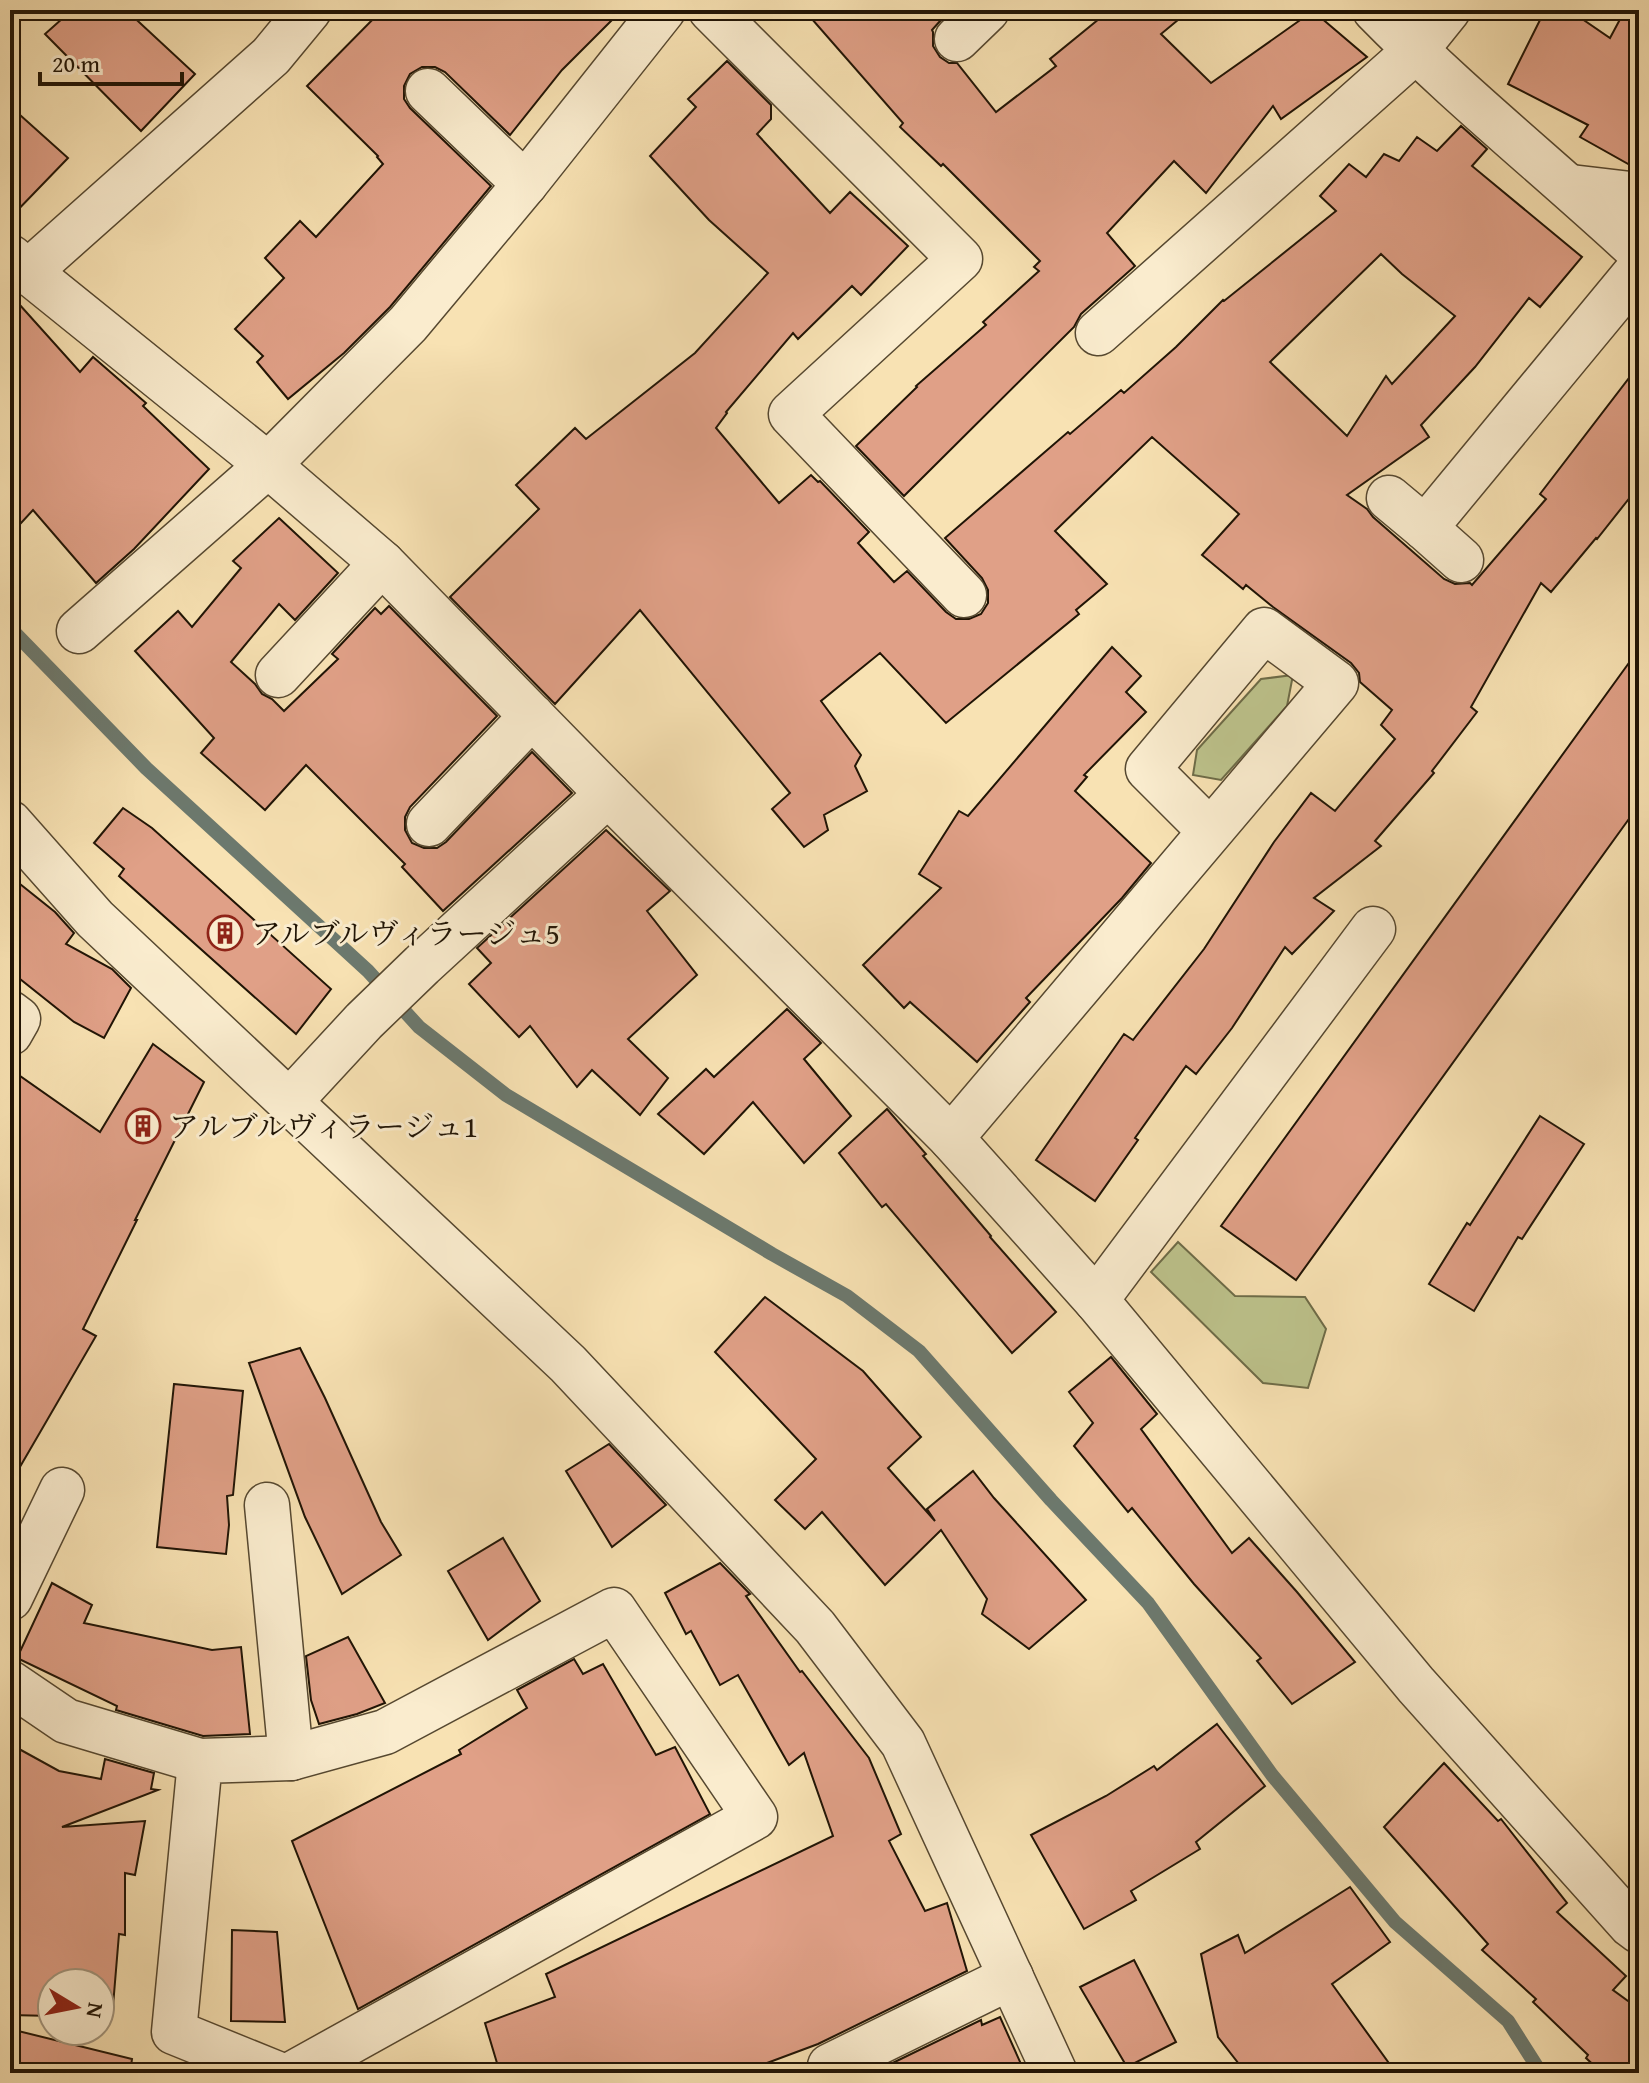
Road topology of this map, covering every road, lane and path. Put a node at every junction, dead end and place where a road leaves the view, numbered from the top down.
1 (309, 10) edge
2 (711, 10) edge
3 (1375, 10) edge
4 (1448, 10) edge
5 (651, 14) edge
6 (1415, 51) junction
7 (428, 91) dead end
8 (525, 184) junction
9 (1571, 187) junction
10 (1639, 195) edge
11 (1639, 251) edge
12 (19, 265) edge
13 (1639, 269) edge
14 (1098, 333) dead end
15 (268, 465) junction
16 (1389, 498) dead end
17 (1425, 528) junction
18 (1461, 560) dead end
19 (382, 563) junction
20 (964, 595) dead end
21 (79, 631) dead end
22 (278, 675) dead end
23 (532, 716) junction
24 (608, 794) junction
25 (10, 823) edge
26 (429, 824) dead end
27 (1210, 831) dead end
28 (1373, 929) dead end
29 (10, 1013) edge
30 (10, 1033) edge
31 (289, 1102) junction
32 (951, 1138) junction
33 (1096, 1300) junction
34 (62, 1490) dead end
35 (267, 1505) dead end
36 (10, 1598) edge
37 (10, 1683) edge
38 (291, 1758) junction
39 (200, 1761) junction
40 (1639, 1931) edge
41 (1011, 1977) junction
42 (275, 2073) edge
43 (294, 2073) edge
44 (832, 2073) edge
45 (1055, 2073) edge

1 - 12 street
2 - 20 street
3 - 6 street
4 - 6 street
5 - 8 street
6 - 9 street
6 - 14 street
7 - 8 street
8 - 15 street
9 - 10 street
9 - 11 street
12 - 15 street
13 - 17 street
15 - 19 street
15 - 21 street
16 - 17 street
17 - 18 street
19 - 22 street
19 - 23 street
23 - 24 street
23 - 26 street
24 - 31 street
24 - 32 street
25 - 31 street
27 - 32 street
28 - 33 street
29 - 30 street
31 - 41 street
32 - 33 street
33 - 40 street
34 - 36 street
35 - 38 street
37 - 39 street
38 - 39 street
38 - 43 street
39 - 42 street
41 - 44 street
41 - 45 street

